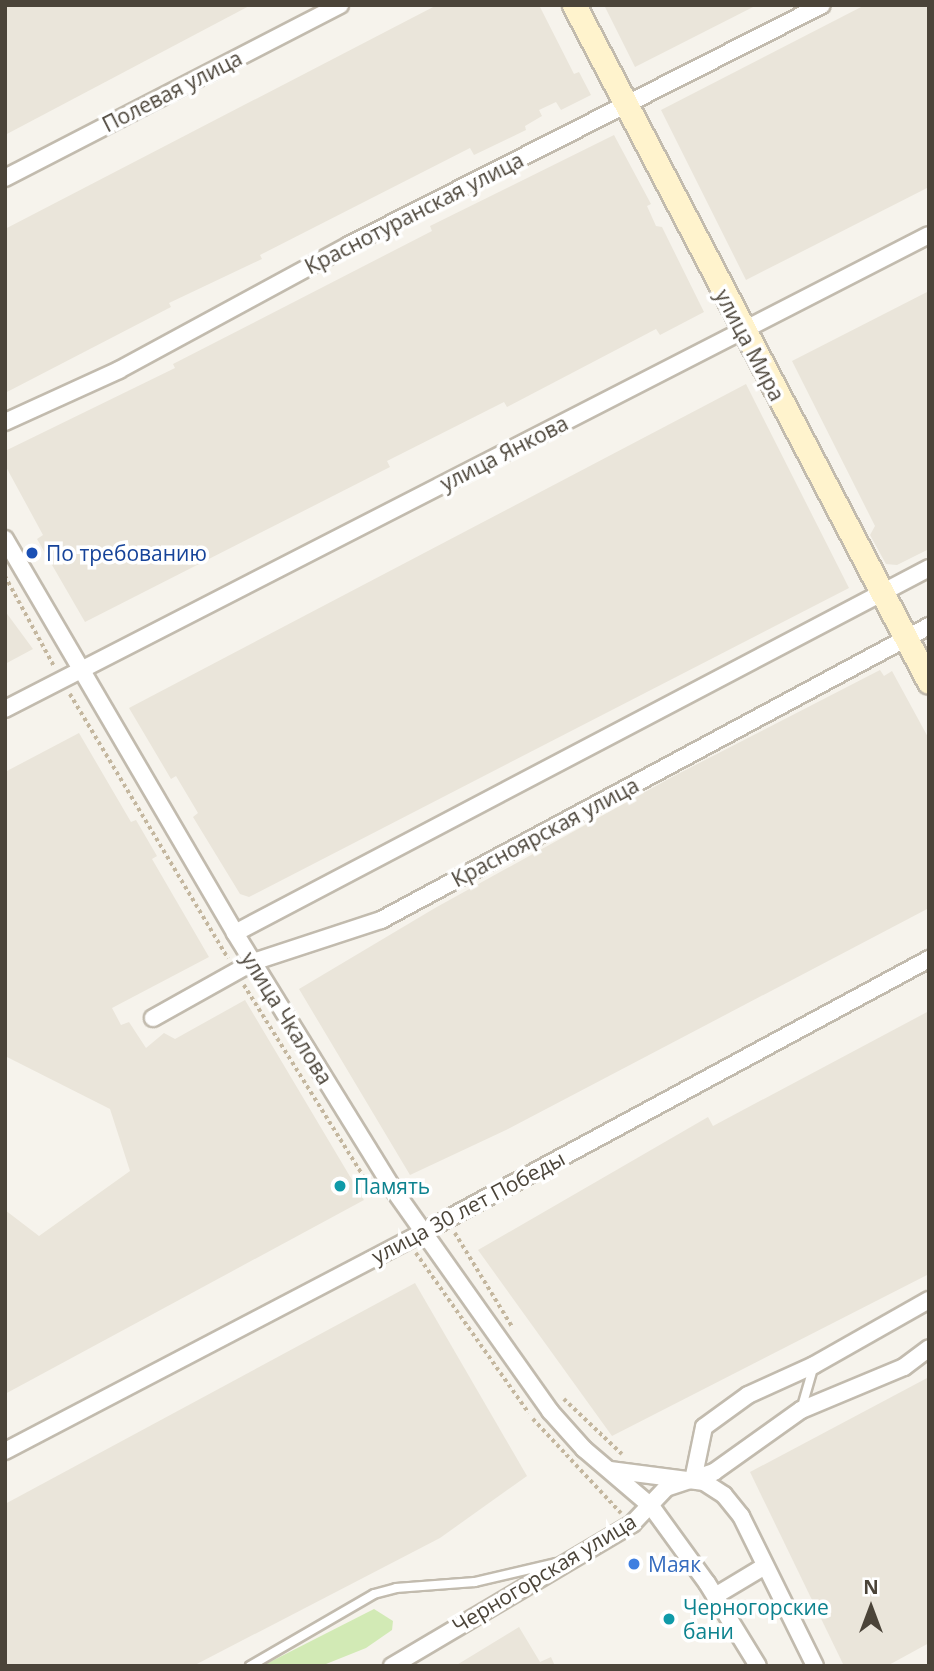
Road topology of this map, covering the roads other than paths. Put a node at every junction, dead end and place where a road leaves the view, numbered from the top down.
1 (340, 5) edge
2 (574, 5) edge
3 (822, 5) edge
4 (626, 105) junction
5 (5, 178) edge
6 (929, 234) edge
7 (742, 330) junction
8 (5, 422) edge
9 (5, 539) edge
10 (929, 568) edge
11 (880, 594) junction
12 (929, 626) edge
13 (906, 639) junction
14 (80, 673) junction
15 (929, 682) edge
16 (5, 709) edge
17 (235, 933) junction
18 (929, 959) edge
19 (253, 962) junction
20 (153, 1018) dead end
21 (425, 1231) junction
22 (929, 1300) edge
23 (929, 1348) edge
24 (814, 1365) junction
25 (801, 1409) junction
26 (5, 1451) edge
27 (608, 1469) junction
28 (693, 1480) junction
29 (651, 1506) junction
30 (564, 1561) junction
31 (765, 1566) junction
32 (715, 1596) junction
33 (250, 1666) edge
34 (393, 1666) edge
35 (758, 1666) edge
36 (815, 1666) edge

1 - 5 street, Полевая улица
2 - 4 main road, улица Мира
3 - 4 street, Краснотуранская улица
4 - 7 main road, улица Мира
4 - 8 street, Краснотуранская улица
6 - 7 street, улица Янкова
7 - 11 main road, улица Мира
7 - 14 street, улица Янкова
9 - 14 street, улица Чкалова
10 - 11 street
11 - 13 main road, улица Мира
11 - 17 street
12 - 13 street, Красноярская улица
13 - 15 main road, улица Мира
13 - 19 street, Красноярская улица
14 - 16 street, улица Янкова
14 - 17 street, улица Чкалова
17 - 19 street, улица Чкалова
18 - 21 street, улица 30 лет Победы
19 - 20 street, Красноярская улица
19 - 21 street, улица Чкалова
21 - 26 street, улица 30 лет Победы
21 - 27 street, улица Чкалова
22 - 24 street
23 - 25 street, Черногорская улица
24 - 25 lane
24 - 28 street
25 - 28 street, Черногорская улица
27 - 28 street
27 - 29 street, улица Чкалова
28 - 29 street, Черногорская улица
28 - 31 street
29 - 30 street, Черногорская улица
29 - 32 street, улица Чкалова
30 - 33 lane
30 - 34 street, Черногорская улица
31 - 32 street
31 - 36 street
32 - 35 street, улица Чкалова

